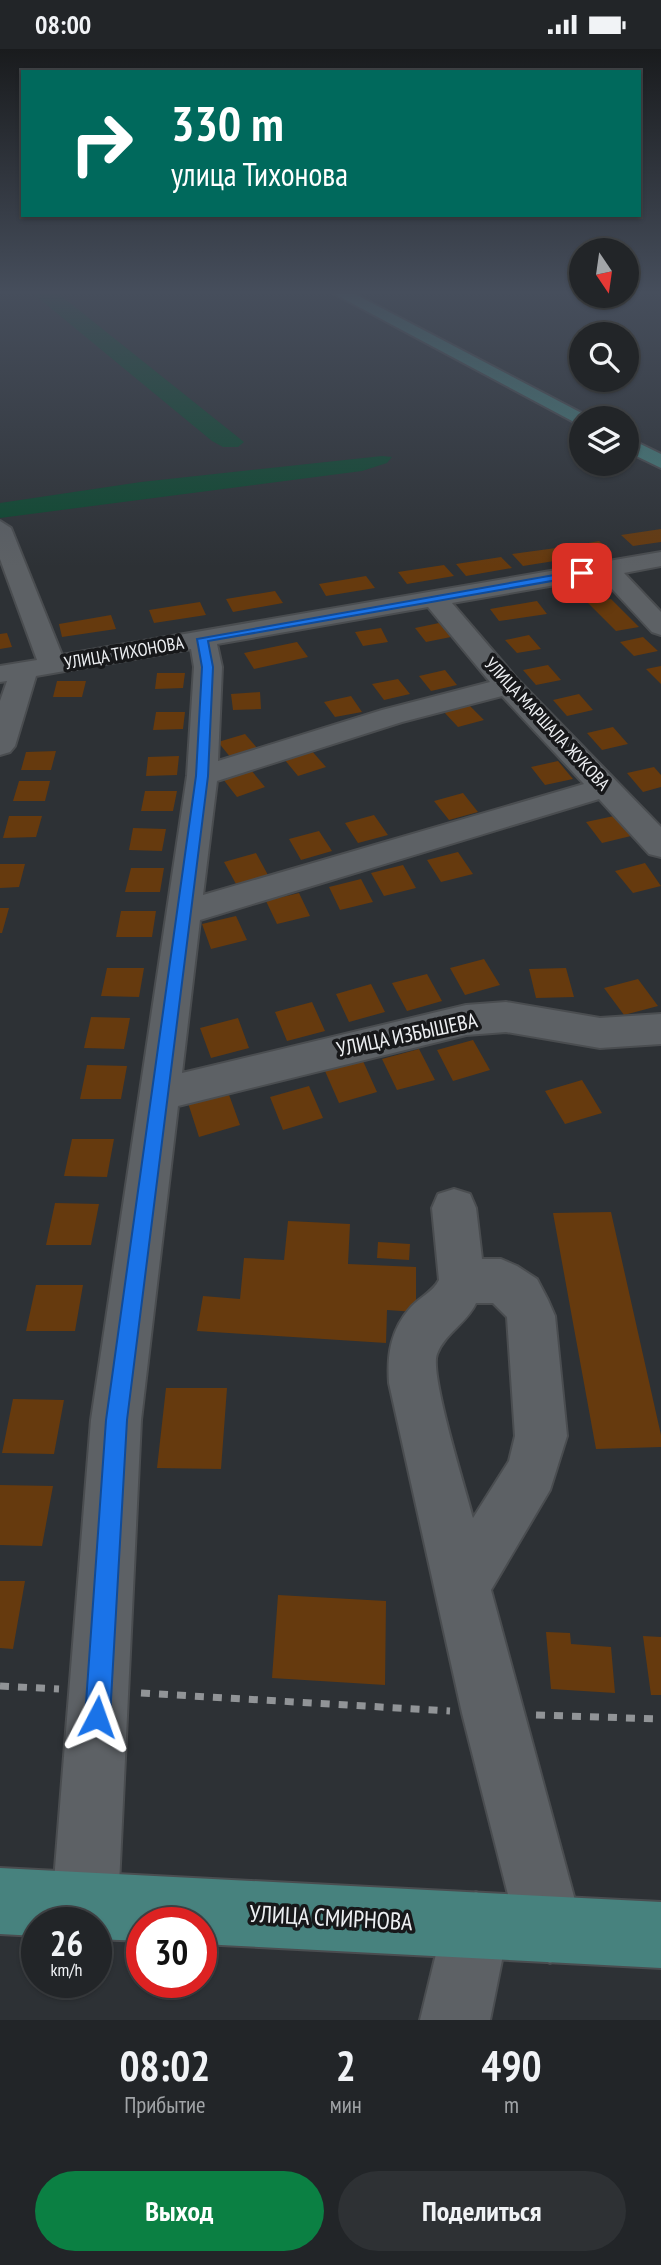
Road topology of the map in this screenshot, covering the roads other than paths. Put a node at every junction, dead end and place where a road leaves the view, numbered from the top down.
1 (513, 383) edge
2 (569, 412) edge
3 (639, 450) edge
4 (661, 461) edge
5 (0, 528) edge
6 (661, 559) edge
7 (607, 569) junction
8 (435, 599) junction
9 (661, 627) edge
10 (202, 639) junction
11 (52, 665) junction
12 (12, 672) edge
13 (508, 686) junction
14 (0, 746) edge
15 (202, 776) junction
16 (607, 787) junction
17 (661, 846) edge
18 (186, 912) junction
19 (661, 1030) edge
20 (157, 1094) junction
21 (454, 1208) dead end
22 (462, 1281) junction
23 (461, 1585) junction
24 (0, 1901) edge
25 (85, 1906) junction
26 (476, 1925) junction
27 (550, 1930) junction
28 (661, 1935) edge
29 (455, 2020) edge

1 - 2 main road
3 - 4 main road
5 - 11 street
6 - 7 street, УЛИЦА ТИХОНОВА
7 - 8 street, УЛИЦА ТИХОНОВА
7 - 9 street
8 - 10 street, УЛИЦА ТИХОНОВА
8 - 13 street, УЛИЦА МАРШАЛА ЖУКОВА
10 - 11 street, УЛИЦА ТИХОНОВА
10 - 15 street
11 - 12 street, УЛИЦА ТИХОНОВА
12 - 14 street
13 - 15 street
13 - 16 street, УЛИЦА МАРШАЛА ЖУКОВА
15 - 18 street
16 - 17 street, УЛИЦА МАРШАЛА ЖУКОВА
16 - 18 street
18 - 20 street
19 - 20 street, УЛИЦА ИЗБЫШЕВА
20 - 25 street
21 - 22 street
22 - 23 street
22 - 23 street
23 - 27 street
24 - 25 main road, УЛИЦА СМИРНОВА
25 - 26 main road, УЛИЦА СМИРНОВА
26 - 27 main road, УЛИЦА СМИРНОВА
26 - 29 street
27 - 28 main road, УЛИЦА СМИРНОВА

